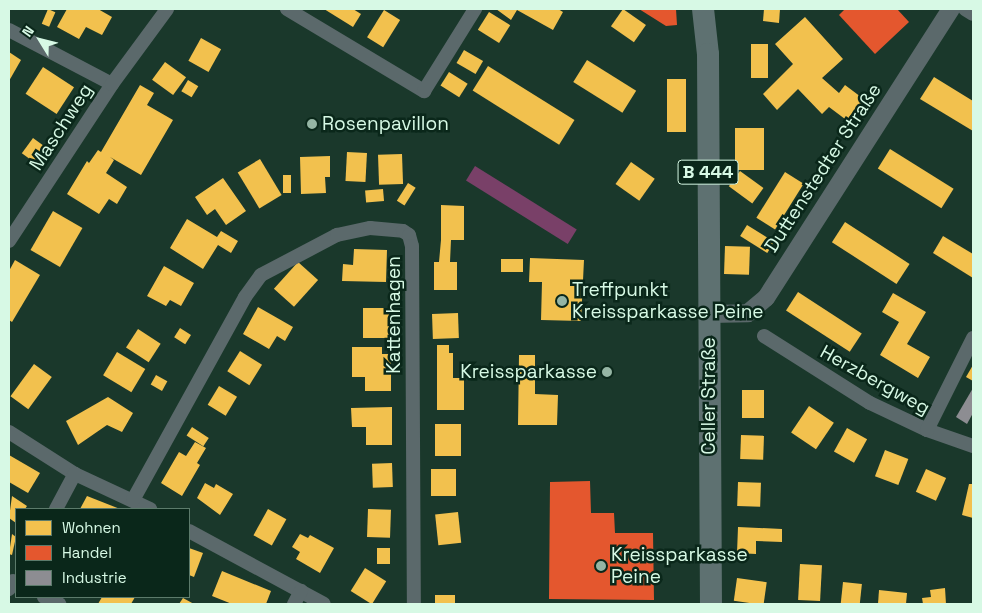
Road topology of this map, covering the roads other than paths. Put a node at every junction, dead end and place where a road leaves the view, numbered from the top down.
1 (167, 9) edge
2 (287, 9) edge
3 (475, 9) edge
4 (703, 9) edge
5 (951, 9) edge
6 (965, 9) edge
7 (973, 14) edge
8 (9, 30) edge
9 (112, 84) junction
10 (9, 241) edge
11 (709, 314) junction
12 (764, 336) dead end
13 (973, 338) edge
14 (927, 430) junction
15 (9, 432) edge
16 (973, 446) edge
17 (75, 474) junction
18 (133, 500) junction
19 (57, 508) edge
20 (148, 508) edge
21 (190, 531) edge
22 (301, 591) junction
23 (46, 598) edge
24 (58, 604) edge
25 (294, 604) edge
26 (324, 604) edge
27 (414, 604) edge
28 (711, 604) edge

1 - 9 street, Maschweg
2 - 3 street
4 - 11 main road, Celler Straße / B 444
5 - 11 street, Duttenstedter Straße
6 - 7 street
8 - 9 street, Maschweg
9 - 10 street, Maschweg
11 - 28 main road, Celler Straße / B 444
12 - 14 street, Herzbergweg
13 - 14 street
14 - 16 street, Herzbergweg
15 - 17 street
17 - 18 street
17 - 19 street
18 - 20 street
18 - 27 street, Kattenhagen
21 - 22 street
22 - 25 street
22 - 26 street
23 - 24 street

